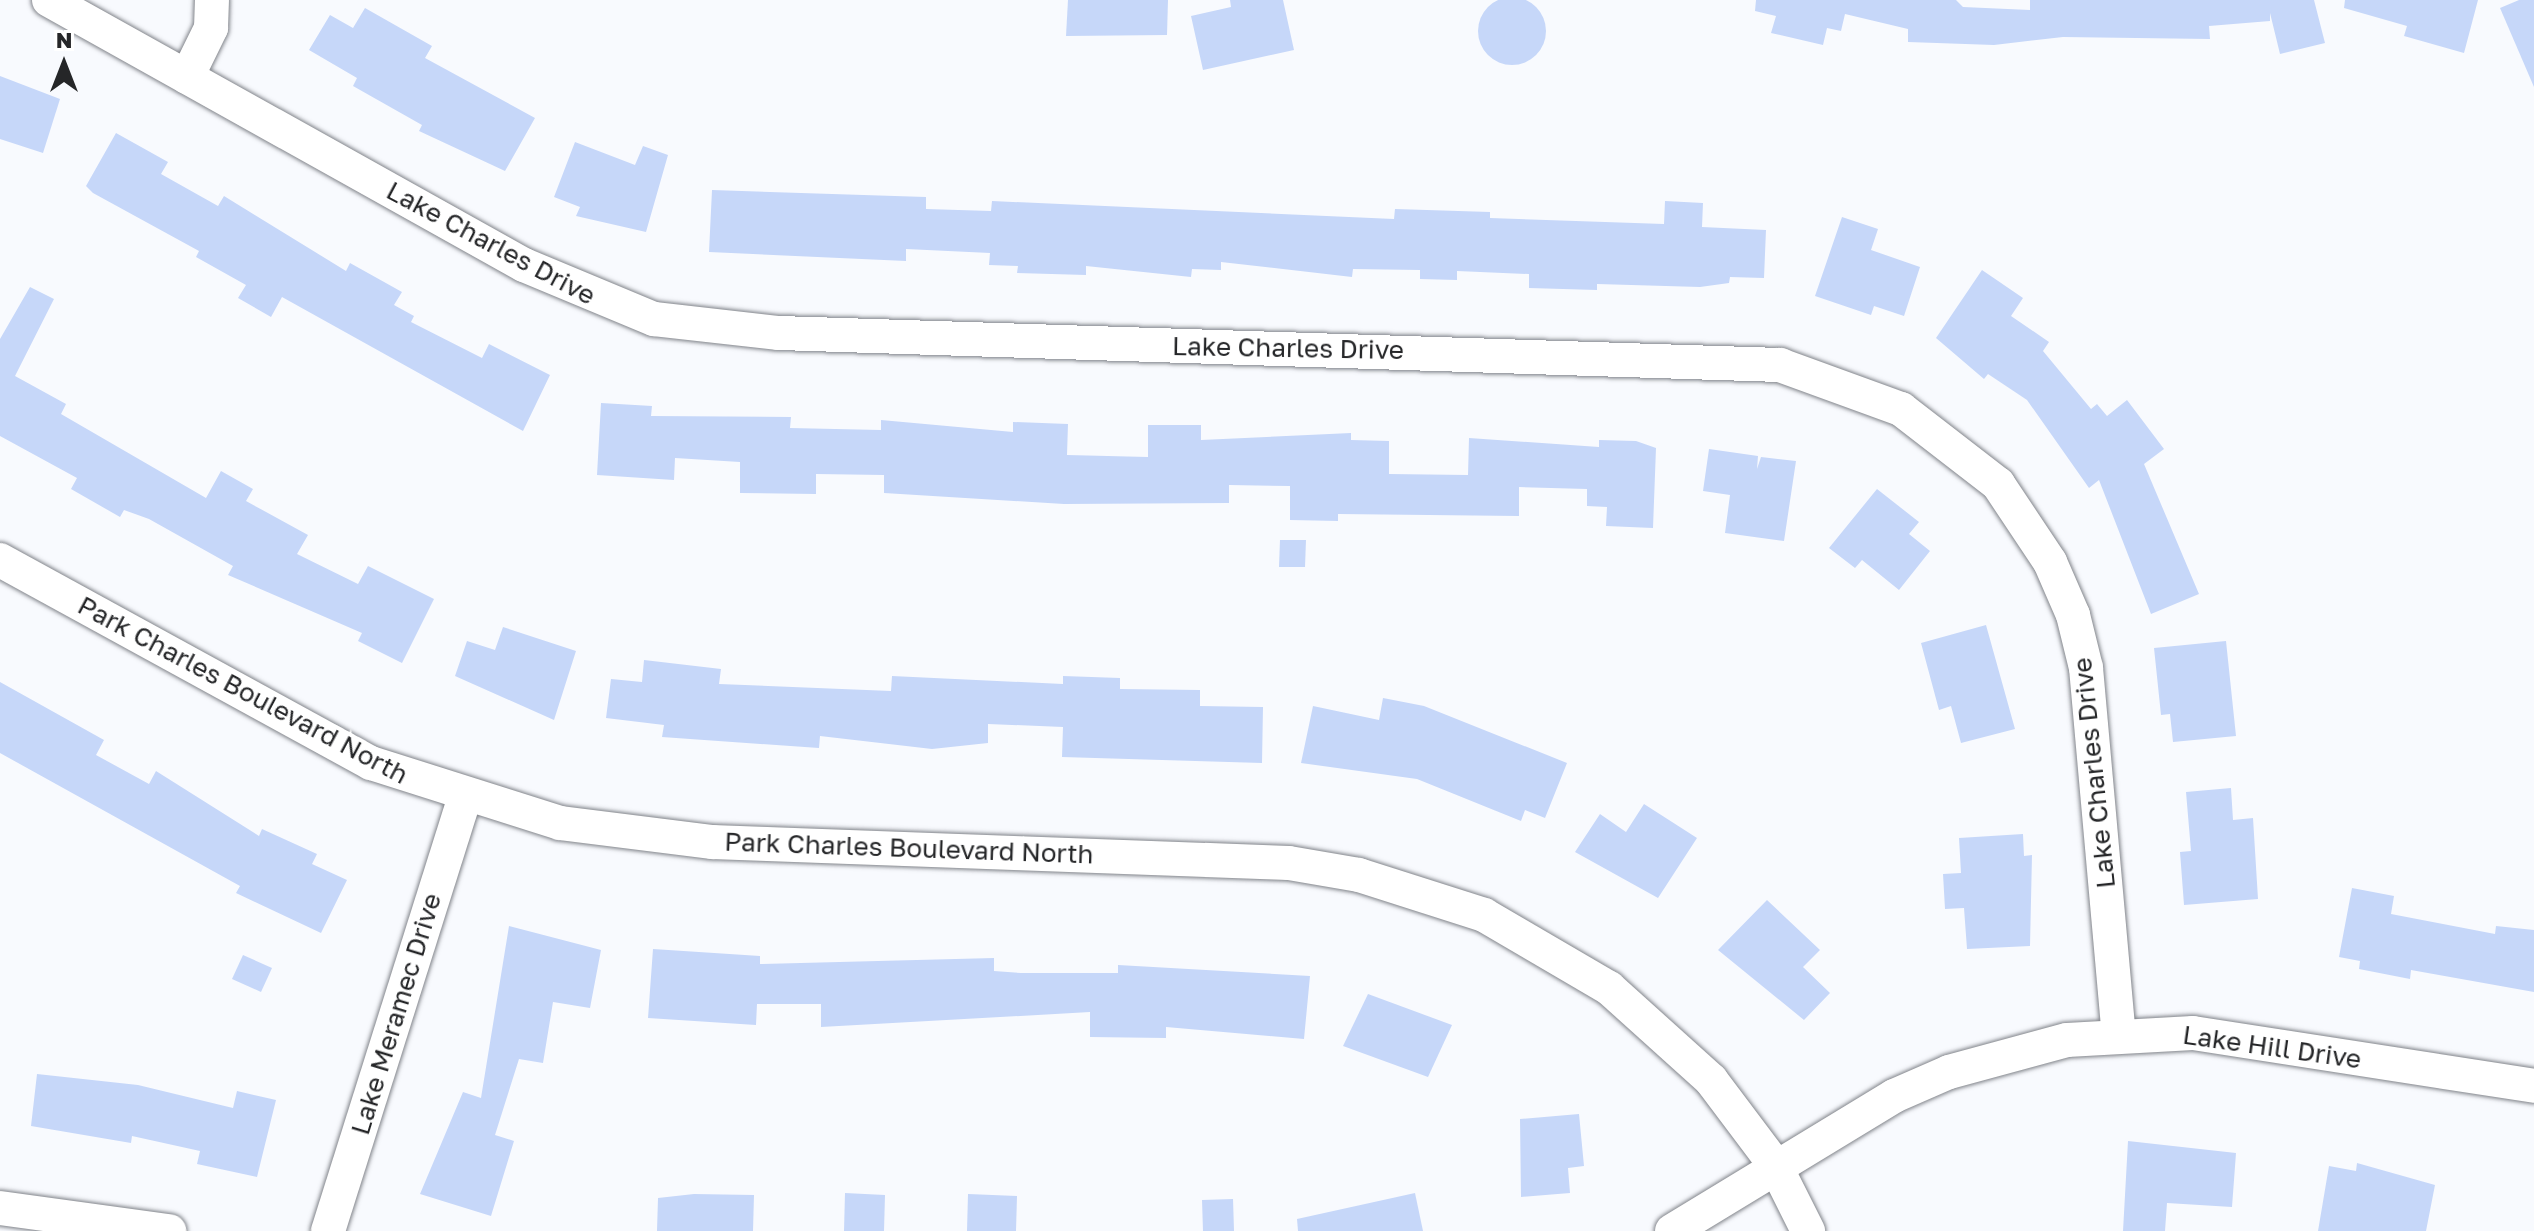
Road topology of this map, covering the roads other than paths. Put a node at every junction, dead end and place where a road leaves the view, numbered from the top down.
1 (49, 0) edge
2 (212, 0) edge
3 (187, 77) junction
4 (0, 560) edge
5 (465, 796) junction
6 (2119, 1035) junction
7 (2534, 1086) edge
8 (1775, 1165) junction
9 (0, 1208) edge
10 (169, 1231) edge
11 (328, 1231) edge
12 (1672, 1231) edge
13 (1808, 1231) edge

1 - 3 street, Lake Charles Drive
2 - 3 street
3 - 6 street, Lake Charles Drive
4 - 5 street, Park Charles Boulevard North
5 - 8 street, Park Charles Boulevard North
5 - 11 street, Lake Meramec Drive
6 - 7 street, Lake Hill Drive
6 - 8 street, Lake Hill Drive
8 - 12 street, Lake Hill Drive
8 - 13 street, Park Charles Boulevard North
9 - 10 street

